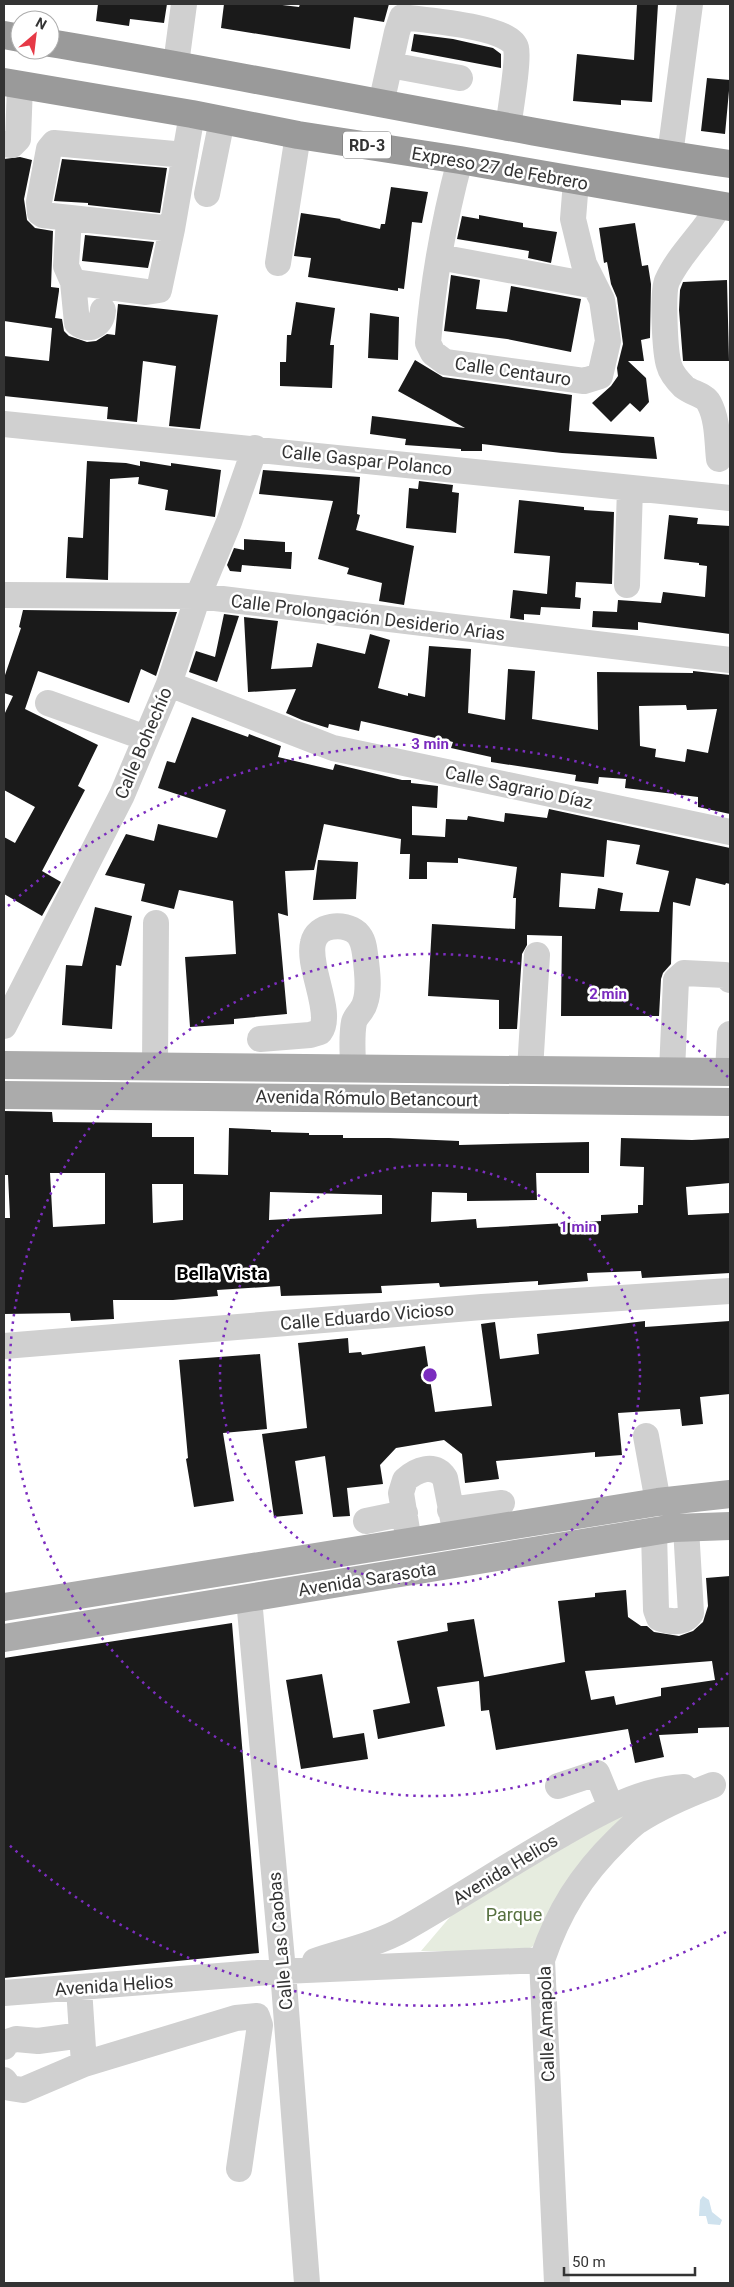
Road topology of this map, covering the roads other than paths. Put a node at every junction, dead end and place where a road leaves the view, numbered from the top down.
1 (184, 4) edge
2 (690, 4) edge
3 (403, 10) edge
4 (60, 45) edge
5 (176, 64) junction
6 (390, 65) junction
7 (460, 78) dead end
8 (12, 84) edge
9 (382, 104) junction
10 (192, 114) junction
11 (222, 120) junction
12 (508, 128) junction
13 (298, 135) junction
14 (4, 144) edge
15 (185, 155) junction
16 (670, 155) junction
17 (460, 160) junction
18 (730, 164) edge
19 (576, 181) junction
20 (208, 194) dead end
21 (724, 206) edge
22 (68, 218) junction
23 (172, 229) junction
24 (439, 258) junction
25 (278, 263) dead end
26 (73, 282) junction
27 (595, 286) junction
28 (103, 310) dead end
29 (4, 424) edge
30 (255, 448) junction
31 (718, 460) dead end
32 (630, 488) junction
33 (730, 498) edge
34 (627, 585) dead end
35 (4, 595) edge
36 (198, 596) junction
37 (730, 660) edge
38 (169, 684) junction
39 (48, 703) dead end
40 (146, 738) junction
41 (730, 832) edge
42 (156, 923) dead end
43 (537, 955) dead end
44 (730, 980) edge
45 (4, 1026) edge
46 (730, 1034) edge
47 (260, 1038) dead end
48 (4, 1065) edge
49 (155, 1066) junction
50 (353, 1068) junction
51 (530, 1070) junction
52 (672, 1071) junction
53 (729, 1072) edge
54 (4, 1095) edge
55 (730, 1102) edge
56 (730, 1292) edge
57 (4, 1346) edge
58 (646, 1436) dead end
59 (730, 1494) edge
60 (658, 1502) junction
61 (502, 1503) dead end
62 (405, 1513) junction
63 (366, 1521) dead end
64 (453, 1522) junction
65 (730, 1526) edge
66 (686, 1528) junction
67 (654, 1532) junction
68 (409, 1542) junction
69 (249, 1599) junction
70 (4, 1607) edge
71 (4, 1638) edge
72 (722, 1784) edge
73 (558, 1786) dead end
74 (611, 1807) junction
75 (542, 1960) junction
76 (283, 1972) junction
77 (254, 1974) junction
78 (79, 1988) junction
79 (4, 1994) edge
80 (258, 2017) junction
81 (82, 2035) junction
82 (4, 2047) edge
83 (84, 2064) junction
84 (4, 2080) edge
85 (239, 2169) dead end
86 (307, 2283) edge
87 (557, 2283) edge

1 - 5 street
2 - 16 street
3 - 6 street
3 - 12 street
4 - 5 highway, RD-3
5 - 9 highway, RD-3
6 - 7 street
6 - 9 street
8 - 10 highway, Expreso 27 de Febrero / RD-3
8 - 14 street
9 - 12 highway, RD-3
10 - 11 highway, Expreso 27 de Febrero / RD-3
10 - 15 street
11 - 13 highway, Expreso 27 de Febrero / RD-3
11 - 20 street
12 - 16 highway, RD-3
13 - 17 highway, Expreso 27 de Febrero / RD-3
13 - 25 street
15 - 22 street
15 - 23 street
16 - 18 highway, RD-3
17 - 19 highway, Expreso 27 de Febrero / RD-3
17 - 24 street, Calle Centauro
19 - 21 highway, Expreso 27 de Febrero / RD-3
19 - 27 street, Calle Centauro
21 - 31 street
22 - 23 street
22 - 26 street
23 - 26 street
24 - 27 street
24 - 27 street, Calle Centauro
26 - 28 street
29 - 30 street, Calle Gaspar Polanco
30 - 32 street, Calle Gaspar Polanco
30 - 36 street, Calle Bohechío
32 - 33 street, Calle Gaspar Polanco
32 - 34 street
35 - 36 street, Calle Prolongación Desiderio Arias
36 - 37 street, Calle Prolongación Desiderio Arias
36 - 38 street, Calle Bohechío
38 - 40 street, Calle Bohechío
38 - 41 street, Calle Sagrario Díaz
39 - 40 street
40 - 45 street, Calle Bohechío
42 - 49 street
43 - 51 street
44 - 52 street
46 - 53 street
47 - 50 street
48 - 49 main road, Avenida Rómulo Betancourt
49 - 50 main road, Avenida Rómulo Betancourt
50 - 51 main road, Avenida Rómulo Betancourt
51 - 52 main road, Avenida Rómulo Betancourt
52 - 53 main road, Avenida Rómulo Betancourt
54 - 55 main road, Avenida Rómulo Betancourt
56 - 57 street, Calle Eduardo Vicioso
58 - 60 street
59 - 60 main road, Avenida Sarasota
60 - 64 main road, Avenida Sarasota
61 - 64 street
62 - 63 street
62 - 64 street
62 - 68 street
64 - 68 main road, Avenida Sarasota
65 - 66 main road, Avenida Sarasota
66 - 67 main road, Avenida Sarasota
66 - 67 street
67 - 69 main road, Avenida Sarasota
68 - 70 main road, Avenida Sarasota
69 - 71 main road, Avenida Sarasota
69 - 76 street, Calle Las Caobas
72 - 74 street, Avenida Helios
72 - 75 street, Calle Amapola
73 - 74 street
74 - 76 street, Avenida Helios
75 - 76 street, Avenida Helios
75 - 87 street, Calle Amapola
76 - 77 street, Avenida Helios
76 - 86 street, Calle Las Caobas
77 - 78 street, Avenida Helios
77 - 80 street
78 - 79 street, Avenida Helios
78 - 81 street
80 - 83 street
80 - 85 street
81 - 82 street
81 - 83 street
83 - 84 street

